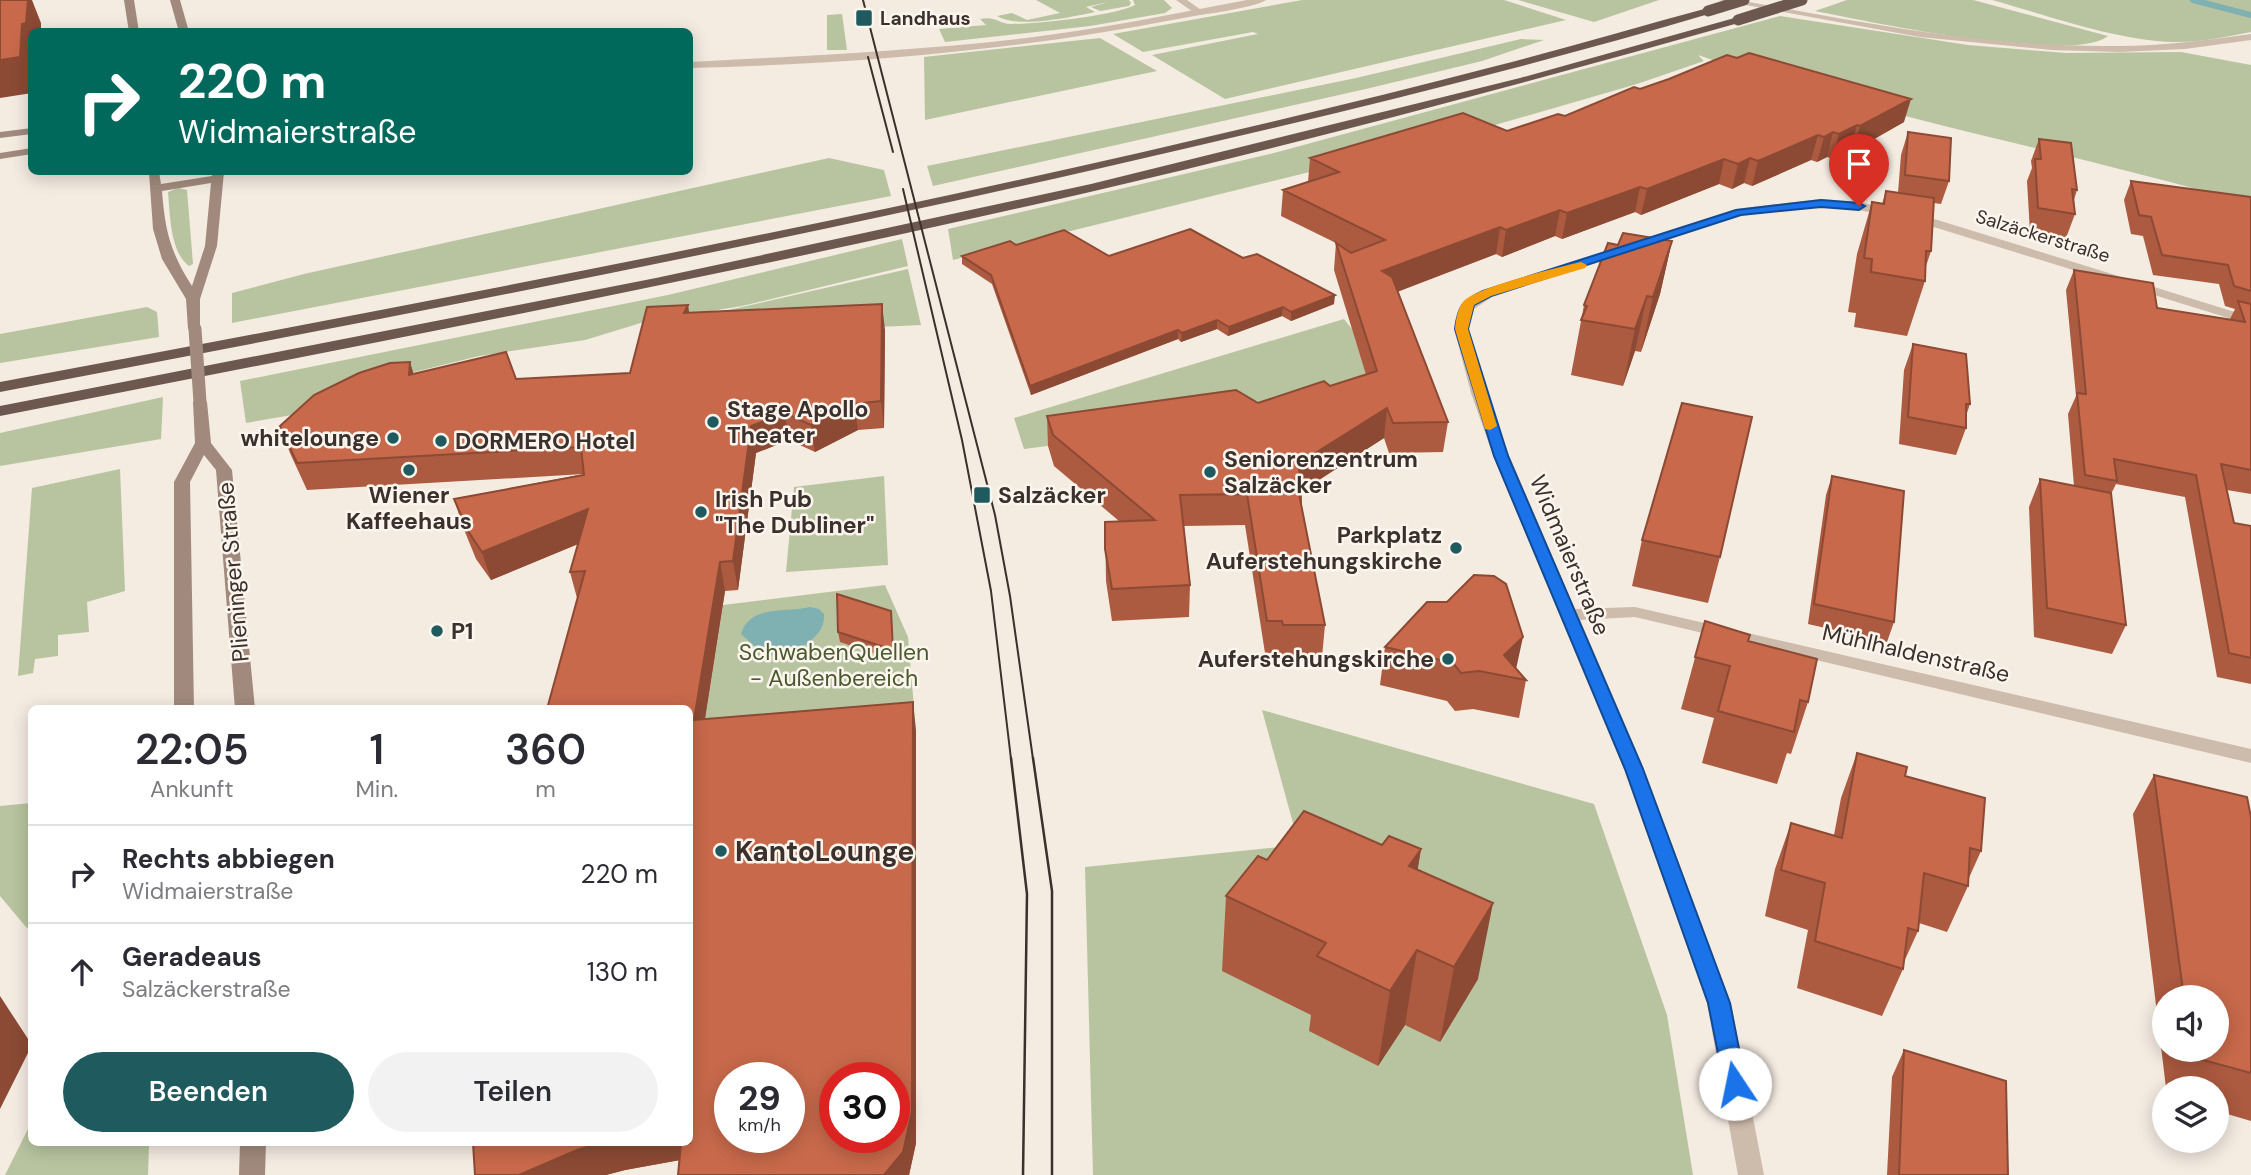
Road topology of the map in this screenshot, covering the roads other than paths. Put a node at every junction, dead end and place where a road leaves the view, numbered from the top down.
1 (129, 0) edge
2 (175, 0) edge
3 (1181, 0) edge
4 (1261, 0) edge
5 (1723, 0) edge
6 (1745, 0) edge
7 (1802, 0) edge
8 (1199, 12) junction
9 (134, 28) edge
10 (183, 28) edge
11 (2251, 37) edge
12 (693, 65) edge
13 (28, 132) edge
14 (0, 135) edge
15 (28, 152) edge
16 (0, 156) edge
17 (154, 175) edge
18 (219, 175) edge
19 (154, 189) junction
20 (1821, 203) joint
21 (192, 299) junction
22 (2251, 321) edge
23 (0, 387) edge
24 (0, 411) edge
25 (203, 443) junction
26 (1568, 615) junction
27 (184, 705) edge
28 (245, 705) edge
29 (2251, 756) edge
30 (253, 1146) edge
31 (252, 1175) edge
32 (1751, 1175) edge

1 - 9 main road
2 - 10 main road
3 - 8 street
4 - 8 street
5 - 11 street
6 - 23 highway, bridge
7 - 24 highway, bridge
8 - 12 street
13 - 14 main road
15 - 16 main road
17 - 19 main road
18 - 19 main road
18 - 21 main road
19 - 21 main road
20 - 22 street, Salzäckerstraße
20 - 26 street, Widmaierstraße
21 - 25 main road, bridge
25 - 27 main road, Plieninger Straße
25 - 28 main road, Plieninger Straße
26 - 29 street, Mühlhaldenstraße
26 - 32 street, Widmaierstraße
30 - 31 main road

